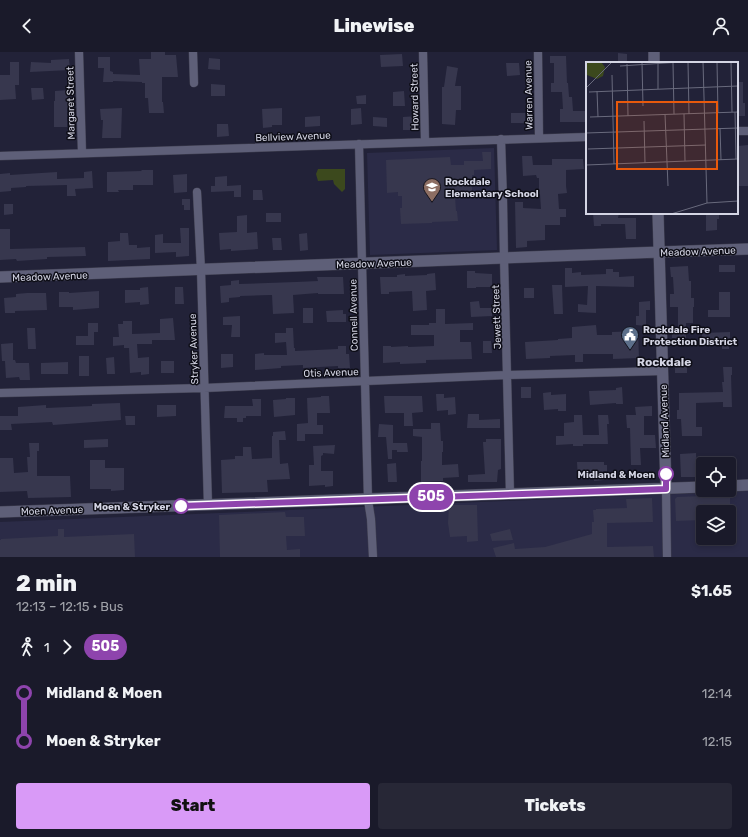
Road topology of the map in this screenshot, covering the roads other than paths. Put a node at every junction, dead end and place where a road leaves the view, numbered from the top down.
1 (79, 52) edge
2 (193, 52) edge
3 (423, 52) edge
4 (538, 52) edge
5 (194, 83) dead end
6 (586, 137) edge
7 (539, 138) junction
8 (501, 140) junction
9 (425, 142) junction
10 (359, 144) junction
11 (82, 153) junction
12 (0, 156) edge
13 (197, 192) dead end
14 (658, 214) edge
15 (748, 249) edge
16 (660, 252) junction
17 (504, 258) junction
18 (362, 264) junction
19 (201, 270) junction
20 (0, 277) edge
21 (663, 371) junction
22 (508, 375) junction
23 (365, 381) junction
24 (204, 388) junction
25 (0, 393) edge
26 (748, 485) edge
27 (736, 486) edge
28 (696, 487) edge
29 (666, 489) junction
30 (510, 494) junction
31 (368, 500) junction
32 (208, 505) junction
33 (0, 512) edge
34 (373, 557) edge
35 (667, 557) edge

1 - 11 street, Margaret Street
2 - 5 street
3 - 9 street, Howard Street
4 - 7 street, Warren Avenue
6 - 7 street, Bellview Avenue
7 - 8 street, Bellview Avenue
8 - 9 street, Bellview Avenue
8 - 17 street, Jewett Street
9 - 10 street, Bellview Avenue
10 - 11 street, Bellview Avenue
10 - 18 street, Connell Avenue
11 - 12 street, Bellview Avenue
13 - 19 street, Stryker Avenue
14 - 16 street, Midland Avenue
15 - 16 street, Meadow Avenue
16 - 17 street, Meadow Avenue
16 - 21 street, Midland Avenue
17 - 18 street, Meadow Avenue
17 - 22 street, Jewett Street
18 - 19 street, Meadow Avenue
18 - 23 street, Connell Avenue
19 - 20 street, Meadow Avenue
19 - 24 street, Stryker Avenue
21 - 22 street, Otis Avenue
21 - 29 street, Midland Avenue
22 - 23 street, Otis Avenue
22 - 30 street, Jewett Street
23 - 24 street, Otis Avenue
23 - 31 street, Connell Avenue
24 - 25 street, Otis Avenue
24 - 32 street, Stryker Avenue
26 - 27 street
28 - 29 street, Moen Avenue
29 - 30 street, Moen Avenue
29 - 35 street, Midland Avenue
30 - 31 street, Moen Avenue
31 - 32 street, Moen Avenue
31 - 34 street, Connell Avenue
32 - 33 street, Moen Avenue

